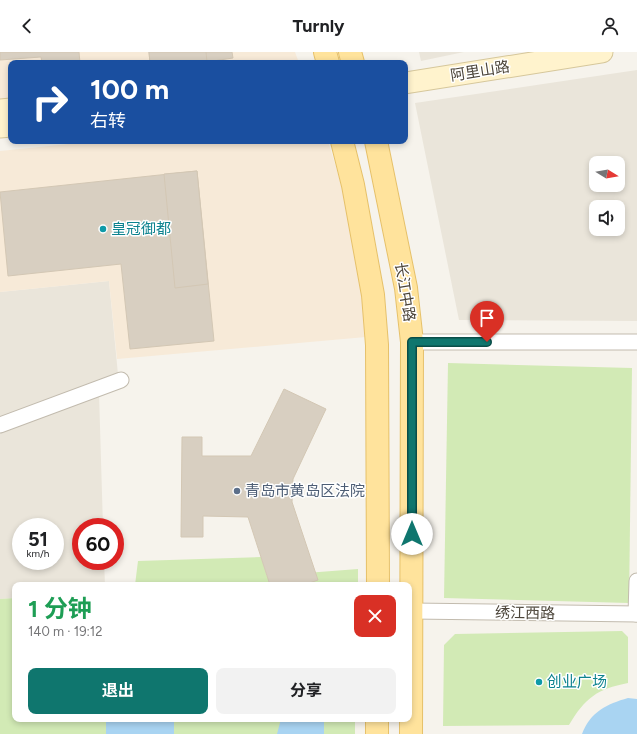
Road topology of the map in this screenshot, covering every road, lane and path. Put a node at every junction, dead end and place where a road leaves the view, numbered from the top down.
1 (602, 52) edge
2 (408, 83) edge
3 (343, 144) edge
4 (377, 144) edge
5 (412, 342) junction
6 (637, 342) edge
7 (121, 380) dead end
8 (0, 425) edge
9 (637, 581) edge
10 (378, 582) edge
11 (412, 611) joint
12 (637, 614) edge
13 (377, 722) edge
14 (411, 722) edge
15 (377, 734) edge
16 (411, 734) edge

1 - 2 street, 阿里山路
3 - 10 main road
4 - 5 main road, 长江中路
5 - 6 street
5 - 11 main road, 长江中路
7 - 8 street
9 - 12 street
11 - 12 street, 绣江西路
13 - 15 main road
14 - 16 main road, 长江中路

